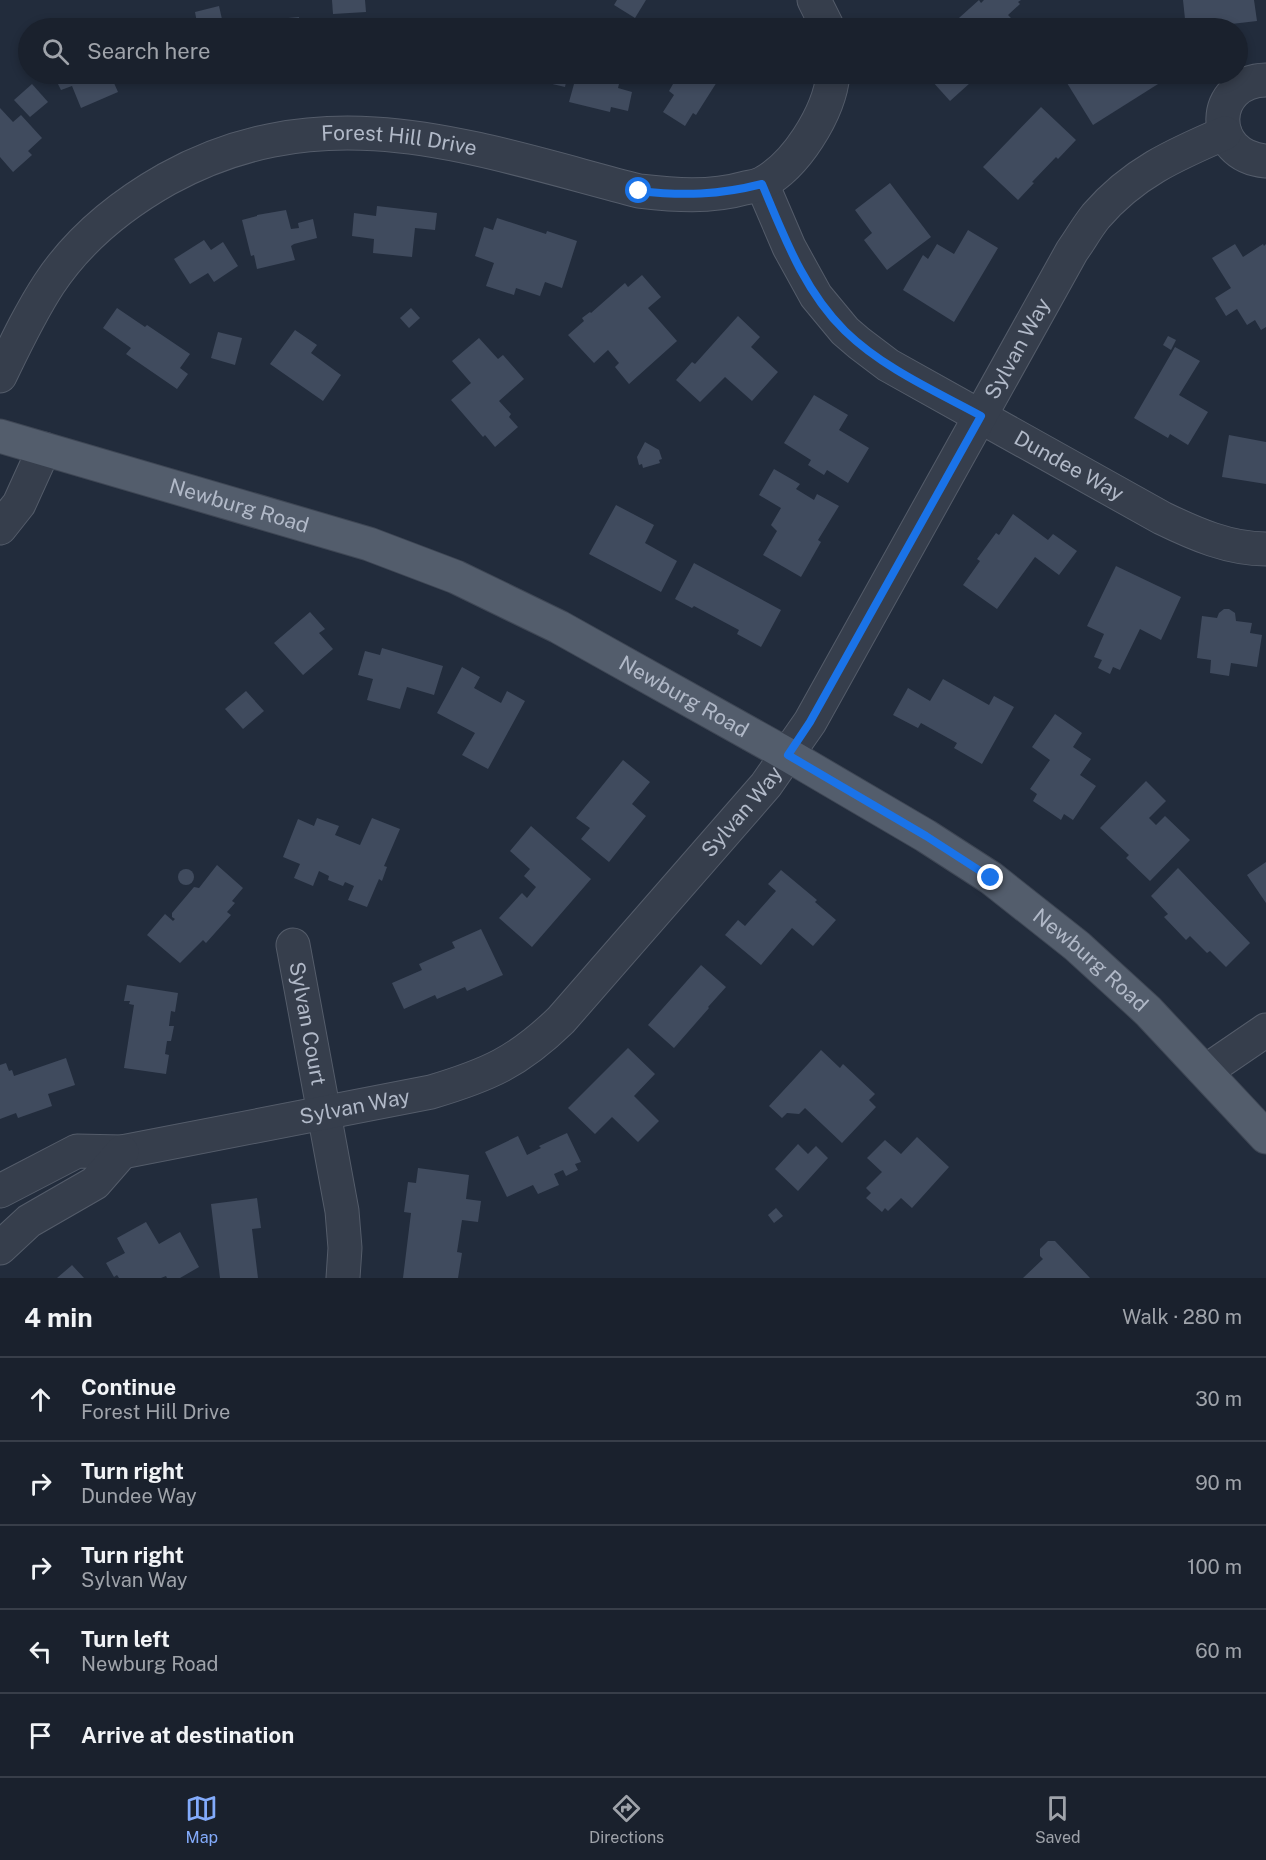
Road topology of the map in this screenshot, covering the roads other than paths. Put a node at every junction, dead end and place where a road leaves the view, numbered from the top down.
1 (814, 0) edge
2 (837, 0) edge
3 (823, 18) edge
4 (836, 18) edge
5 (1266, 80) edge
6 (1248, 83) edge
7 (831, 84) edge
8 (1245, 84) edge
9 (1225, 133) junction
10 (1266, 161) edge
11 (762, 184) junction
12 (0, 376) edge
13 (981, 416) junction
14 (0, 436) edge
15 (44, 449) junction
16 (0, 528) edge
17 (1266, 549) edge
18 (788, 755) junction
19 (293, 945) dead end
20 (1266, 1030) edge
21 (1206, 1071) junction
22 (325, 1113) junction
23 (1266, 1137) edge
24 (122, 1152) junction
25 (0, 1191) edge
26 (0, 1248) edge
27 (343, 1278) edge

1 - 3 street
2 - 4 street
5 - 6 street
7 - 11 street, Forest Hill Drive
8 - 9 street
9 - 10 street
9 - 13 street, Sylvan Way
11 - 12 street, Forest Hill Drive
11 - 13 street, Dundee Way
13 - 17 street, Dundee Way
13 - 18 street, Sylvan Way
14 - 15 main road, Newburg Road
15 - 16 street
15 - 18 main road, Newburg Road
18 - 21 main road, Newburg Road
18 - 22 street, Sylvan Way
19 - 22 street, Sylvan Court
20 - 21 street
21 - 23 main road, Newburg Road
22 - 24 street, Sylvan Way
22 - 27 street, Sylvan Court
24 - 25 street, Sylvan Way
24 - 26 street

